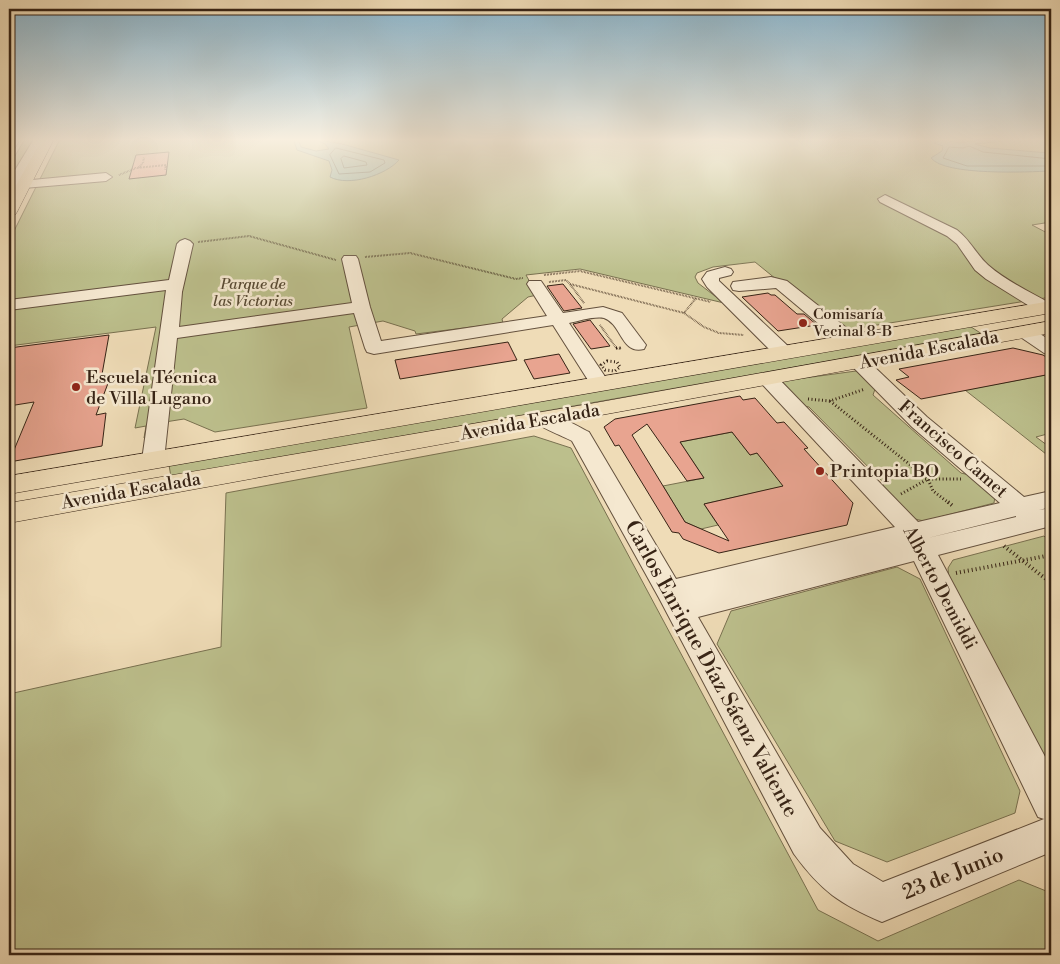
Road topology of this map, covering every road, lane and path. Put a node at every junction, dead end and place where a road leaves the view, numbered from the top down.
1 (24, 184) edge
2 (885, 199) dead end
3 (9, 212) edge
4 (185, 244) joint
5 (351, 261) junction
6 (725, 272) dead end
7 (535, 279) junction
8 (739, 286) dead end
9 (175, 288) junction
10 (696, 298) junction
11 (359, 302) junction
12 (713, 302) dead end
13 (9, 305) edge
14 (9, 311) edge
15 (684, 313) junction
16 (592, 314) junction
17 (1039, 319) edge
18 (560, 322) junction
19 (169, 328) junction
20 (751, 334) dead end
21 (637, 345) joint
22 (1051, 349) edge
23 (783, 352) junction
24 (855, 352) junction
25 (768, 379) junction
26 (600, 384) junction
27 (878, 384) junction
28 (595, 410) junction
29 (542, 420) junction
30 (581, 437) junction
31 (154, 460) junction
32 (121, 466) junction
33 (928, 479) junction
34 (986, 480) junction
35 (9, 485) edge
36 (1051, 499) edge
37 (886, 502) junction
38 (14, 508) edge
39 (1040, 519) edge
40 (980, 526) junction
41 (917, 541) junction
42 (1051, 555) edge
43 (1022, 560) junction
44 (936, 578) junction
45 (1051, 583) edge
46 (674, 600) junction
47 (1051, 804) edge
48 (1051, 834) edge
49 (854, 890) joint

1 - 3 main road
2 - 17 street
4 - 5 path
4 - 9 street
5 - 7 path
5 - 11 street
6 - 23 street
7 - 10 path
7 - 18 street
8 - 24 street, Francisco Camet
9 - 13 street
9 - 14 street
9 - 19 street
10 - 12 path
10 - 15 path
11 - 18 street
11 - 19 street
15 - 16 path
15 - 20 path
16 - 18 street
16 - 21 street
16 - 21 path
17 - 22 street
17 - 24 main road, Avenida Escalada
18 - 26 street
19 - 31 street
23 - 24 main road, Avenida Escalada
23 - 26 main road, Avenida Escalada
24 - 25 main road, Avenida Escalada
24 - 27 street, Francisco Camet
25 - 28 main road, Avenida Escalada
25 - 37 street, Alberto Demiddi
26 - 31 main road, Avenida Escalada
27 - 33 path
27 - 34 street, Francisco Camet
28 - 29 main road, Avenida Escalada
28 - 30 street
29 - 30 street
29 - 38 main road, Avenida Escalada
30 - 46 street, Carlos Enrique Díaz Sáenz Valiente
31 - 32 main road, Avenida Escalada
31 - 38 main road
32 - 35 main road, Avenida Escalada
32 - 38 main road
33 - 34 path
33 - 37 path
33 - 40 path
34 - 39 street, Francisco Camet
36 - 39 street
37 - 41 street, Alberto Demiddi
39 - 40 street
40 - 41 street
40 - 43 path
41 - 44 street, Alberto Demiddi
41 - 46 street
42 - 43 path
43 - 44 path
43 - 45 path
44 - 47 street, Alberto Demiddi
46 - 49 street, Carlos Enrique Díaz Sáenz Valiente
48 - 49 street, 23 de Junio

